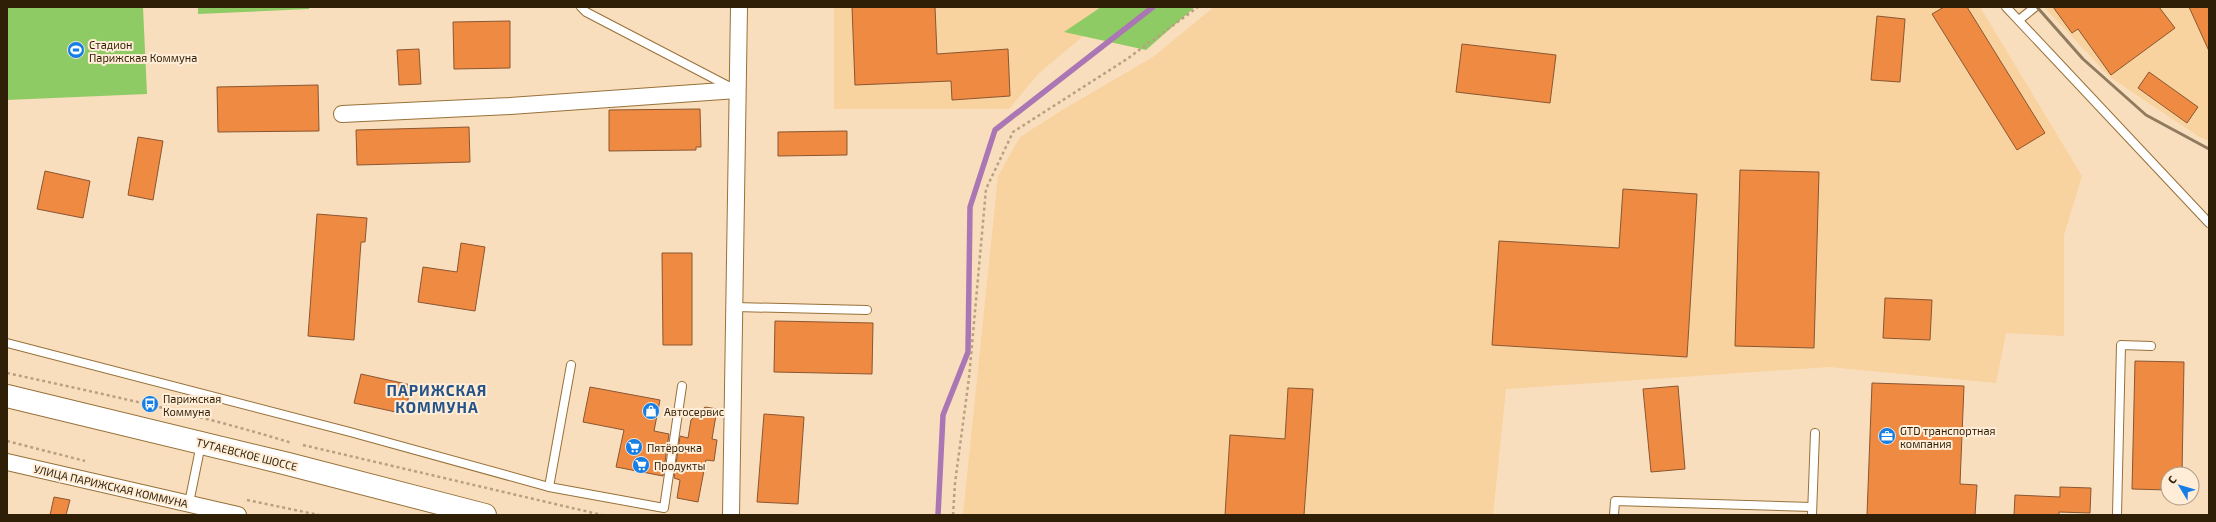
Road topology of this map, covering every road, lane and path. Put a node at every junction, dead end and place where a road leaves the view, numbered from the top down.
1 (581, 7) edge
2 (739, 7) edge
3 (1198, 7) edge
4 (2006, 7) edge
5 (2035, 7) edge
6 (2019, 20) junction
7 (737, 90) junction
8 (342, 114) dead end
9 (2209, 223) edge
10 (735, 307) junction
11 (866, 310) dead end
12 (7, 343) edge
13 (2150, 346) dead end
14 (571, 366) dead end
15 (7, 373) edge
16 (682, 386) dead end
17 (7, 396) edge
18 (1815, 433) dead end
19 (201, 443) junction
20 (294, 444) dead end
21 (302, 445) dead end
22 (7, 462) edge
23 (549, 487) junction
24 (188, 503) junction
25 (281, 507) dead end
26 (1812, 511) edge
27 (238, 515) edge
28 (319, 515) edge
29 (485, 515) edge
30 (602, 515) edge
31 (731, 515) edge
32 (953, 515) edge
33 (1614, 515) edge
34 (2118, 515) edge

1 - 7 lane
2 - 7 street
3 - 32 path
4 - 6 lane
5 - 6 lane
6 - 9 lane
7 - 8 street
7 - 10 street
10 - 11 lane
10 - 31 street
12 - 23 lane
13 - 34 lane
14 - 23 lane
15 - 20 path
16 - 23 lane
17 - 19 main road, ТУТАЕВСКОЕ ШОССЕ
18 - 26 lane
19 - 24 lane
19 - 29 main road, ТУТАЕВСКОЕ ШОССЕ
21 - 30 path
22 - 24 street, УЛИЦА ПАРИЖСКАЯ КОММУНА
24 - 27 street, УЛИЦА ПАРИЖСКАЯ КОММУНА
25 - 28 path
26 - 33 lane

